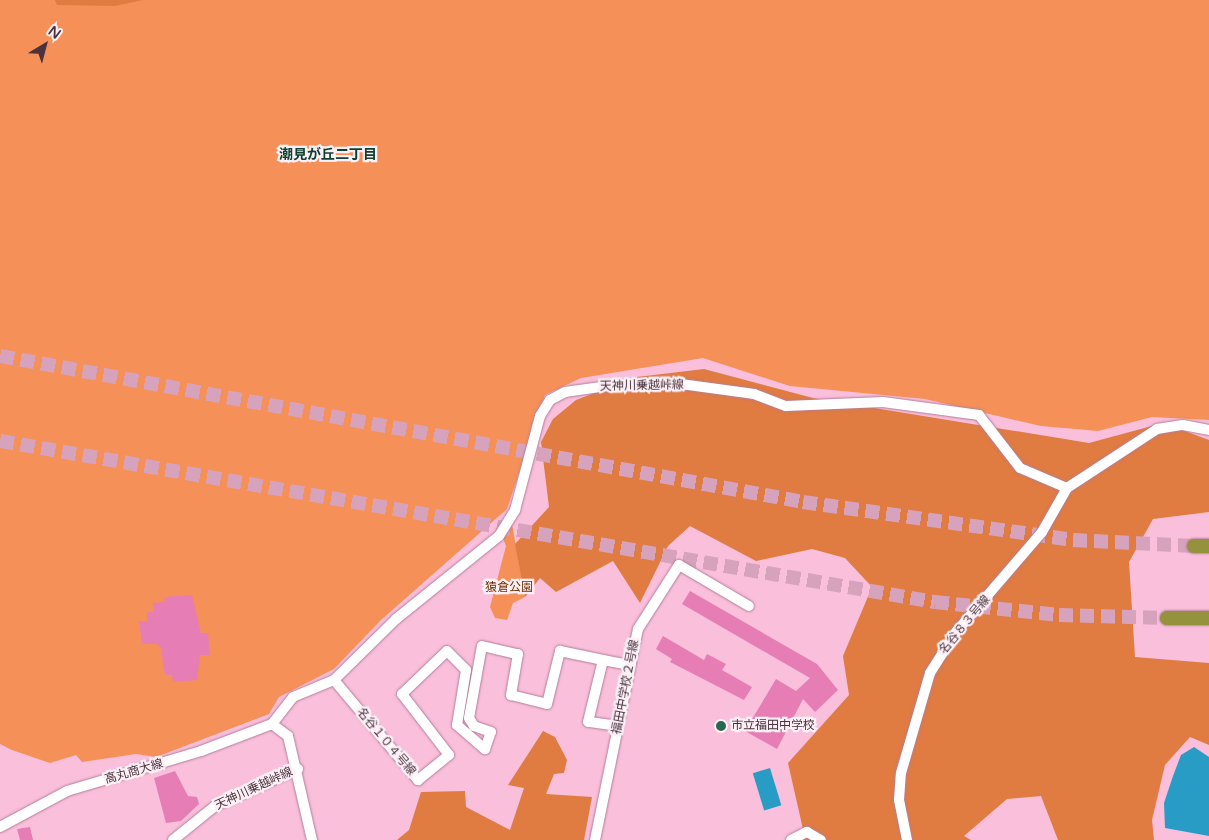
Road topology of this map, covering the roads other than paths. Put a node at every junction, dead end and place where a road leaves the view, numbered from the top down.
1 (1209, 430) edge
2 (1067, 488) junction
3 (1194, 546) tunnel mouth
4 (1209, 546) edge
5 (749, 606) dead end
6 (1166, 618) tunnel mouth
7 (1209, 618) edge
8 (603, 660) junction
9 (628, 665) junction
10 (334, 680) junction
11 (272, 724) junction
12 (618, 726) junction
13 (298, 769) junction
14 (0, 827) edge
15 (173, 840) edge
16 (312, 840) edge
17 (595, 840) edge
18 (791, 840) edge
19 (821, 840) edge
20 (907, 840) edge

1 - 2 street
2 - 10 street, 天神川乗越峠線
2 - 20 street, 名谷８３号線
3 - 4 highway
5 - 9 street, 福田中学校２号線
6 - 7 highway
8 - 9 street
8 - 10 street, 名谷１０４号線
8 - 12 street
9 - 12 street, 福田中学校２号線
10 - 11 street, 天神川乗越峠線
11 - 13 street, 天神川乗越峠線
11 - 14 street, 高丸商大線
12 - 17 street, 福田中学校２号線
13 - 15 street, 天神川乗越峠線
13 - 16 street
18 - 19 street

